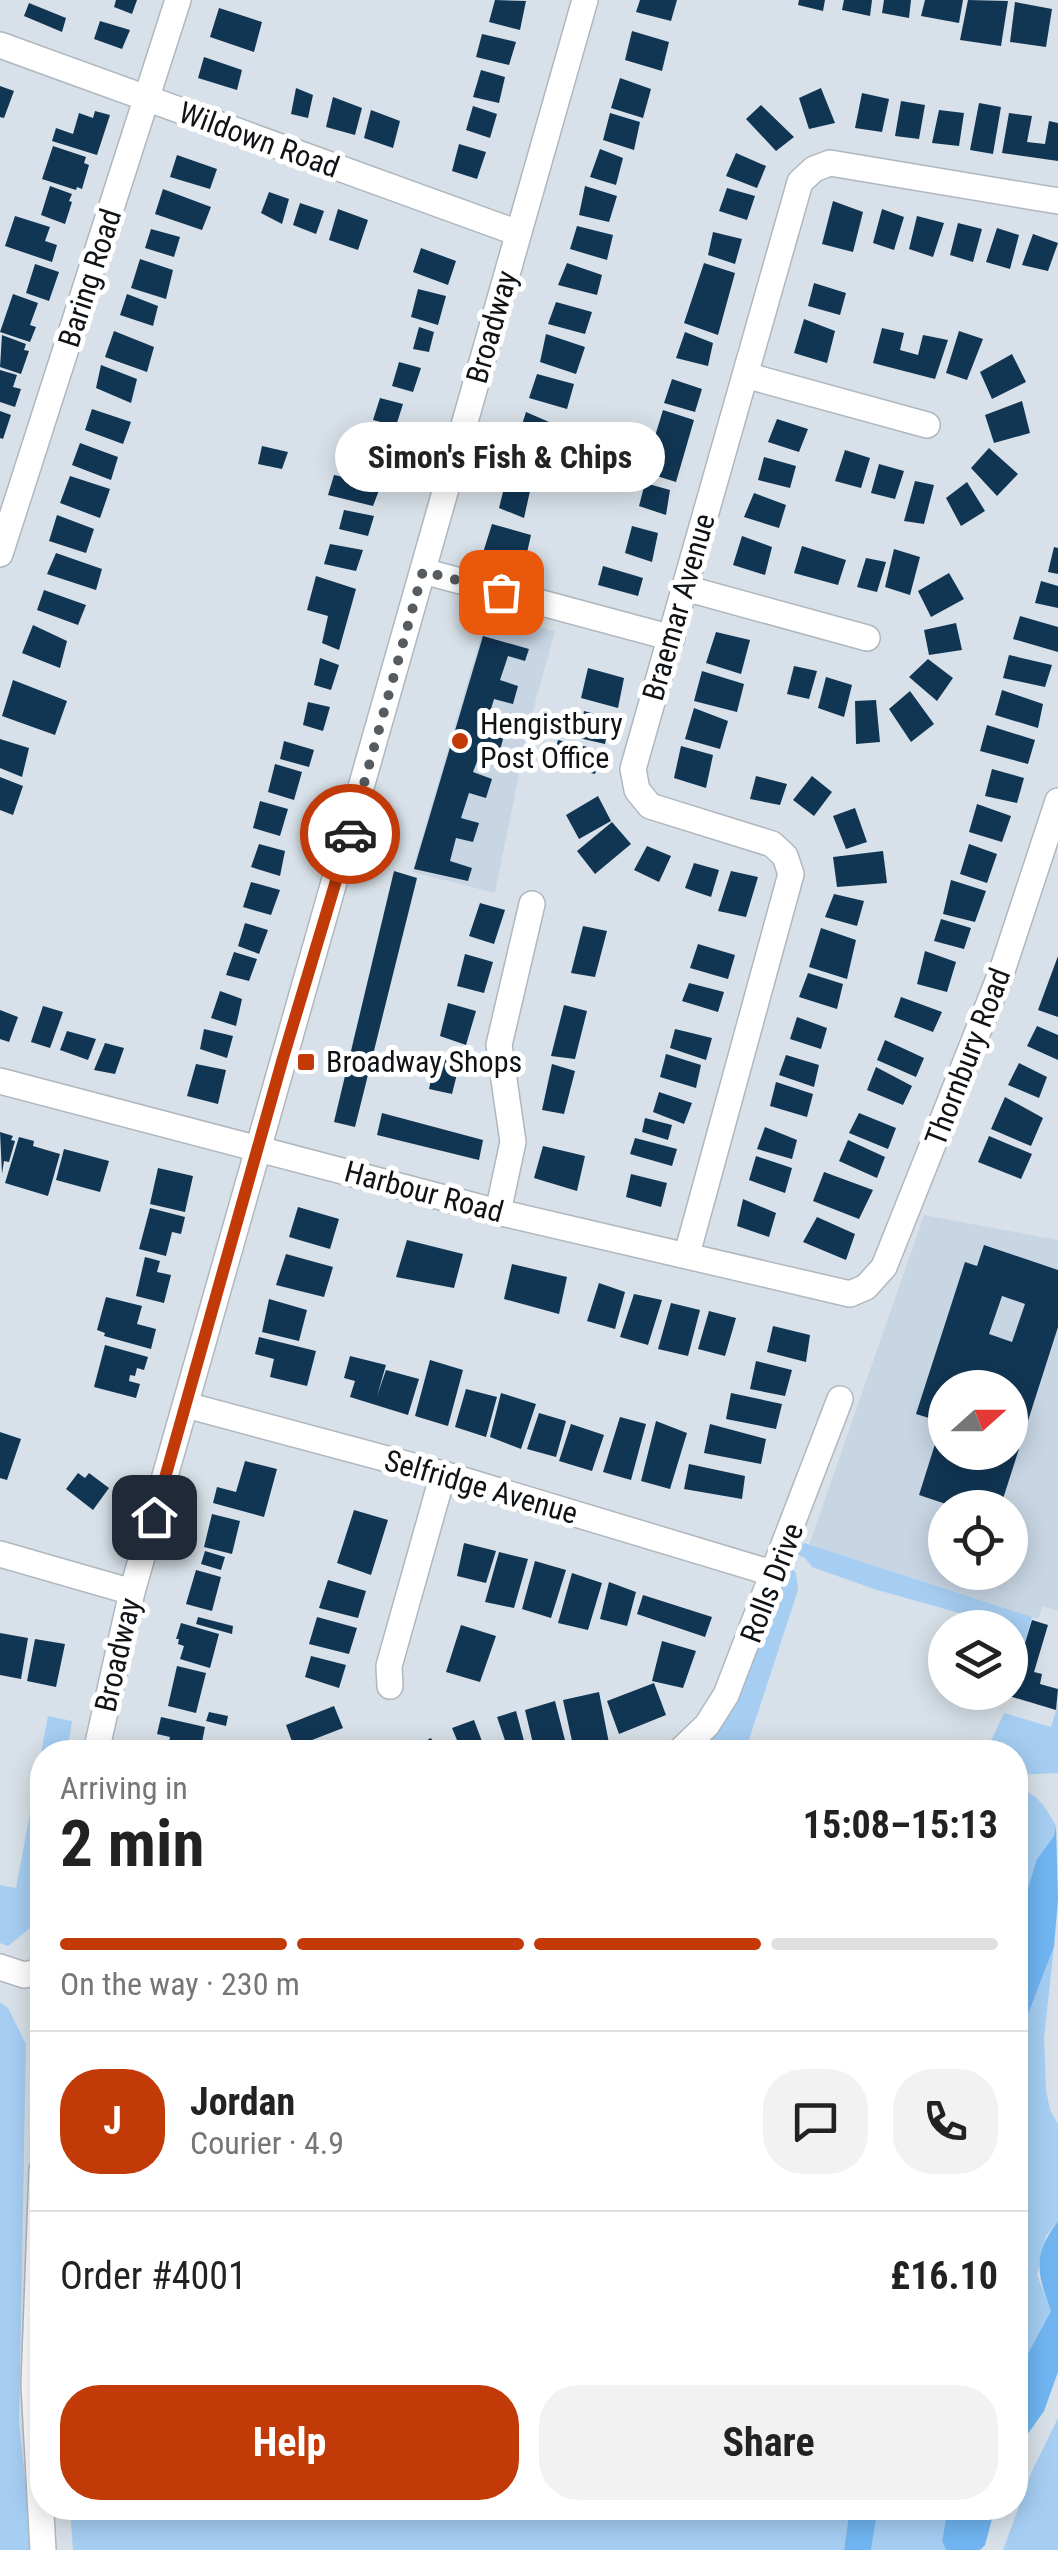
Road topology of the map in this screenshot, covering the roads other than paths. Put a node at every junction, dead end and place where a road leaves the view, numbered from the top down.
1 (178, 0) edge
2 (585, 0) edge
3 (0, 45) edge
4 (147, 101) junction
5 (1058, 201) edge
6 (518, 233) junction
7 (744, 376) junction
8 (927, 425) dead end
9 (0, 554) edge
10 (423, 571) junction
11 (685, 588) junction
12 (672, 638) junction
13 (867, 638) dead end
14 (1058, 800) edge
15 (532, 904) dead end
16 (0, 1081) edge
17 (258, 1148) junction
18 (498, 1212) junction
19 (687, 1254) junction
20 (850, 1294) joint
21 (840, 1399) dead end
22 (186, 1405) junction
23 (443, 1474) junction
24 (0, 1554) edge
25 (775, 1574) junction
26 (132, 1592) junction
27 (390, 1686) dead end
28 (99, 1740) edge
29 (691, 1740) edge
30 (0, 1967) edge
31 (30, 1976) edge
32 (41, 2520) edge
33 (43, 2550) edge

1 - 4 street, Baring Road
2 - 6 street, Broadway
3 - 4 street, Wildown Road
4 - 6 street, Wildown Road
4 - 9 street, Baring Road
5 - 7 street, Braemar Avenue
6 - 10 street, Broadway
7 - 8 street
7 - 11 street, Braemar Avenue
10 - 12 street
10 - 17 street, Broadway
11 - 12 street, Braemar Avenue
11 - 13 street
12 - 19 street, Braemar Avenue
14 - 20 street, Thornbury Road
15 - 18 street
16 - 17 street, Harbour Road
17 - 18 street, Harbour Road
17 - 22 street, Broadway
18 - 19 street, Harbour Road
19 - 20 street, Harbour Road
21 - 25 street, Rolls Drive
22 - 23 street, Selfridge Avenue
22 - 26 street, Broadway
23 - 25 street, Selfridge Avenue
23 - 27 street
24 - 26 street
25 - 29 street, Rolls Drive
26 - 28 street, Broadway
30 - 31 street
32 - 33 street

